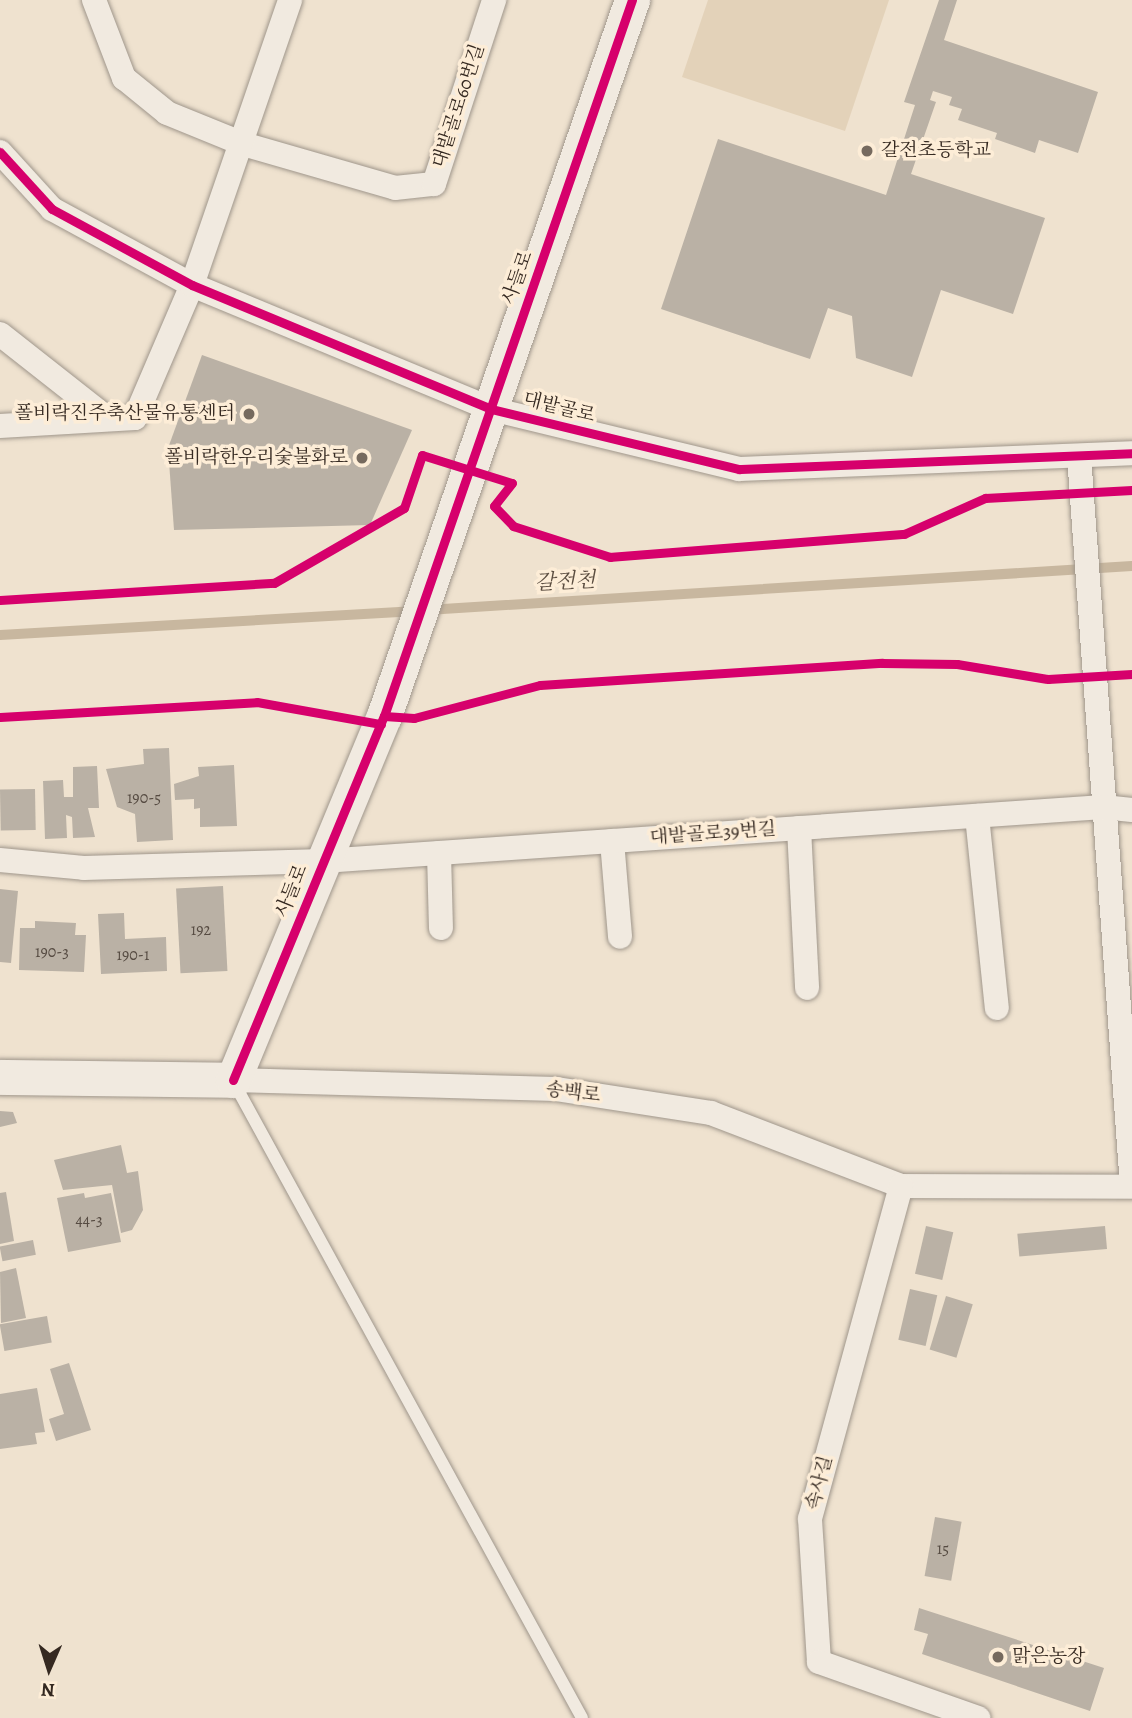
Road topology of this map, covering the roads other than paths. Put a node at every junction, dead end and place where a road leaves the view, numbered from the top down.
1 (94, 0) edge
2 (290, 0) edge
3 (494, 0) edge
4 (632, 0) edge
5 (243, 144) junction
6 (0, 152) edge
7 (192, 285) junction
8 (0, 334) edge
9 (491, 409) junction
10 (108, 419) junction
11 (0, 426) edge
12 (1132, 453) edge
13 (1079, 456) junction
14 (1103, 807) junction
15 (1132, 810) edge
16 (977, 816) junction
17 (799, 828) junction
18 (612, 841) junction
19 (439, 853) junction
20 (0, 860) edge
21 (323, 861) junction
22 (441, 928) dead end
23 (620, 937) dead end
24 (807, 988) dead end
25 (997, 1008) dead end
26 (0, 1076) edge
27 (233, 1080) junction
28 (901, 1186) junction
29 (1132, 1186) edge
30 (582, 1718) edge
31 (978, 1718) edge

1 - 5 street, 대밭골로60번길
2 - 5 street
3 - 5 street, 대밭골로60번길
4 - 9 street, 사들로
5 - 7 street
6 - 7 street, 대밭골로
7 - 9 street, 대밭골로
7 - 10 street
8 - 10 street
9 - 13 street, 대밭골로
9 - 21 street, 사들로
10 - 11 street
12 - 13 street, 대밭골로
13 - 14 street
14 - 15 street, 대밭골로39번길
14 - 16 street, 대밭골로39번길
14 - 29 street
16 - 17 street, 대밭골로39번길
16 - 25 street
17 - 18 street, 대밭골로39번길
17 - 24 street
18 - 19 street, 대밭골로39번길
18 - 23 street
19 - 21 street, 대밭골로39번길
19 - 22 street
20 - 21 street, 사들로
21 - 27 street, 사들로
26 - 27 street, 송백로
27 - 28 street, 송백로
27 - 30 lane
28 - 29 street, 송백로
28 - 31 street, 속사길

